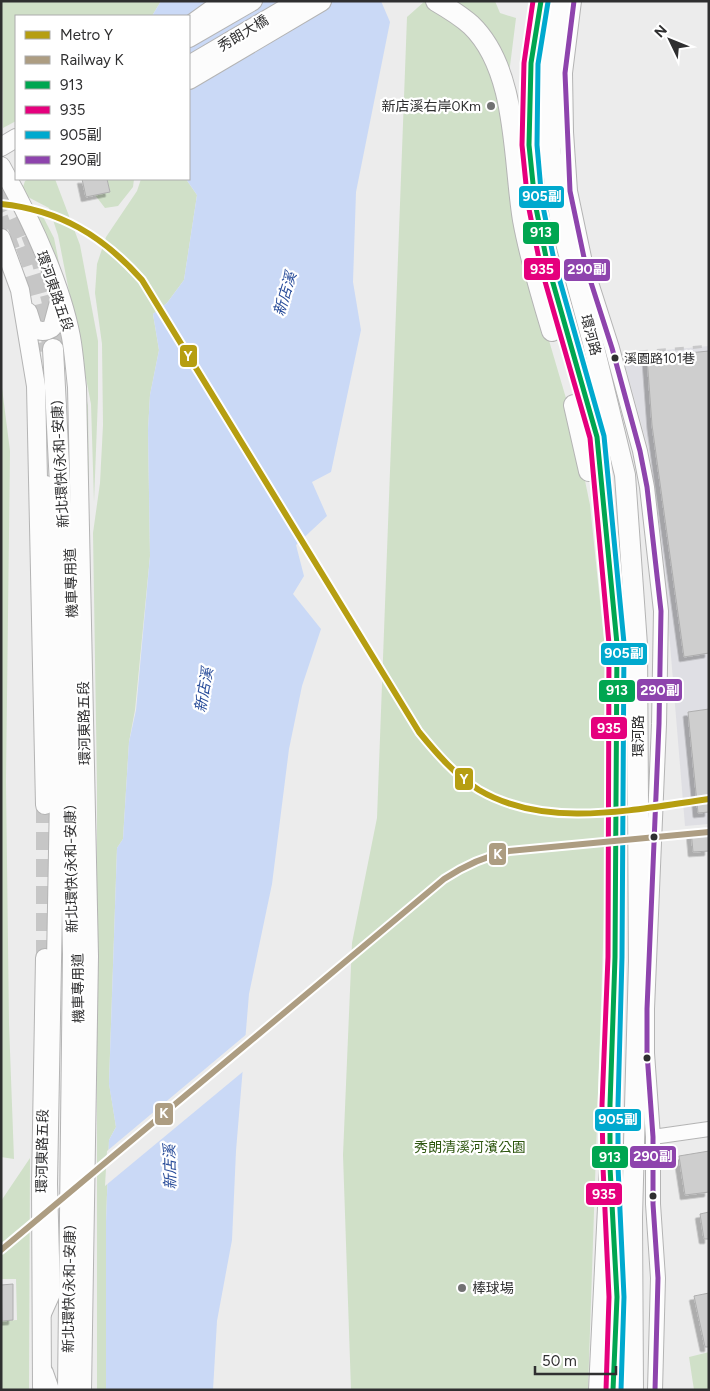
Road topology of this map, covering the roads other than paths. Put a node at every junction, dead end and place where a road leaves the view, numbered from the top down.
1 (225, 1) edge
2 (253, 1) edge
3 (298, 1) edge
4 (321, 1) edge
5 (335, 1) edge
6 (436, 1) edge
7 (541, 1) edge
8 (559, 1) edge
9 (574, 1) edge
10 (190, 26) edge
11 (190, 37) edge
12 (258, 38) junction
13 (190, 65) edge
14 (190, 78) edge
15 (6, 170) edge
16 (1, 238) tunnel mouth
17 (20, 290) junction
18 (60, 297) junction
19 (50, 350) junction
20 (610, 572) junction
21 (45, 805) tunnel mouth
22 (45, 958) tunnel mouth
23 (709, 1129) edge
24 (653, 1137) junction
25 (610, 1167) junction
26 (632, 1217) junction
27 (43, 1315) junction
28 (45, 1384) edge
29 (56, 1390) edge
30 (68, 1390) edge
31 (73, 1390) edge
32 (82, 1390) edge
33 (599, 1390) edge
34 (613, 1390) edge
35 (622, 1390) edge
36 (633, 1390) edge
37 (655, 1390) edge

1 - 10 highway
2 - 11 main road, 秀朗大橋
3 - 13 main road, 秀朗大橋
4 - 12 highway
5 - 12 highway
6 - 20 highway
7 - 20 highway, 環河路
8 - 26 highway, 環河路
9 - 24 street
12 - 14 highway
15 - 18 main road, 環河東路五段
16 - 17 main road
17 - 18 main road
17 - 21 main road
18 - 32 main road, 環河東路五段
19 - 27 street, 機車專用道
19 - 29 highway, 新北環快(永和-安康)
19 - 30 highway, 新北環快(永和-安康)
19 - 31 street, 機車專用道
20 - 25 highway, 環河路
22 - 27 main road, 環河東路五段
23 - 24 street
24 - 37 street
25 - 33 highway, 環河路
25 - 34 highway
26 - 35 highway
26 - 36 highway, 環河路
27 - 28 main road, 環河東路五段

